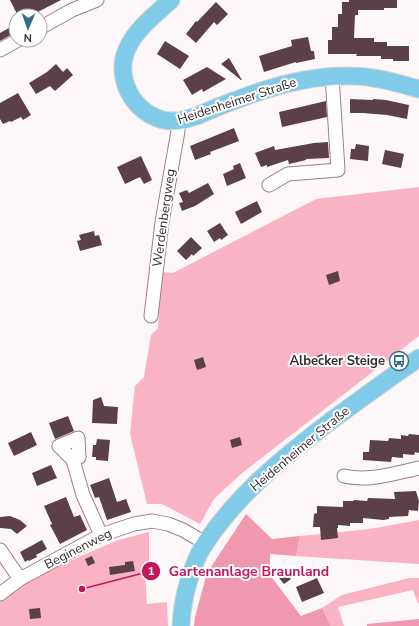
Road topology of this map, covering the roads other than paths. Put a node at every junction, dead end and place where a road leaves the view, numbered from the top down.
1 (97, 0) edge
2 (171, 0) edge
3 (48, 24) edge
4 (332, 76) junction
5 (419, 89) edge
6 (177, 122) junction
7 (269, 185) dead end
8 (151, 316) dead end
9 (419, 358) edge
10 (73, 460) dead end
11 (419, 468) edge
12 (344, 476) dead end
13 (101, 535) junction
14 (205, 543) junction
15 (0, 550) edge
16 (20, 579) junction
17 (0, 594) edge
18 (181, 626) edge

1 - 3 street
2 - 6 main road, Heidenheimer Straße
4 - 5 main road, Heidenheimer Straße
4 - 6 main road, Heidenheimer Straße
4 - 7 street
6 - 8 street, Werdenbergweg
9 - 14 main road, Heidenheimer Straße
10 - 13 street
11 - 12 street
13 - 14 street, Beginenweg
13 - 16 street, Beginenweg
14 - 18 main road, Heidenheimer Straße
15 - 16 street
16 - 17 street, Beginenweg

